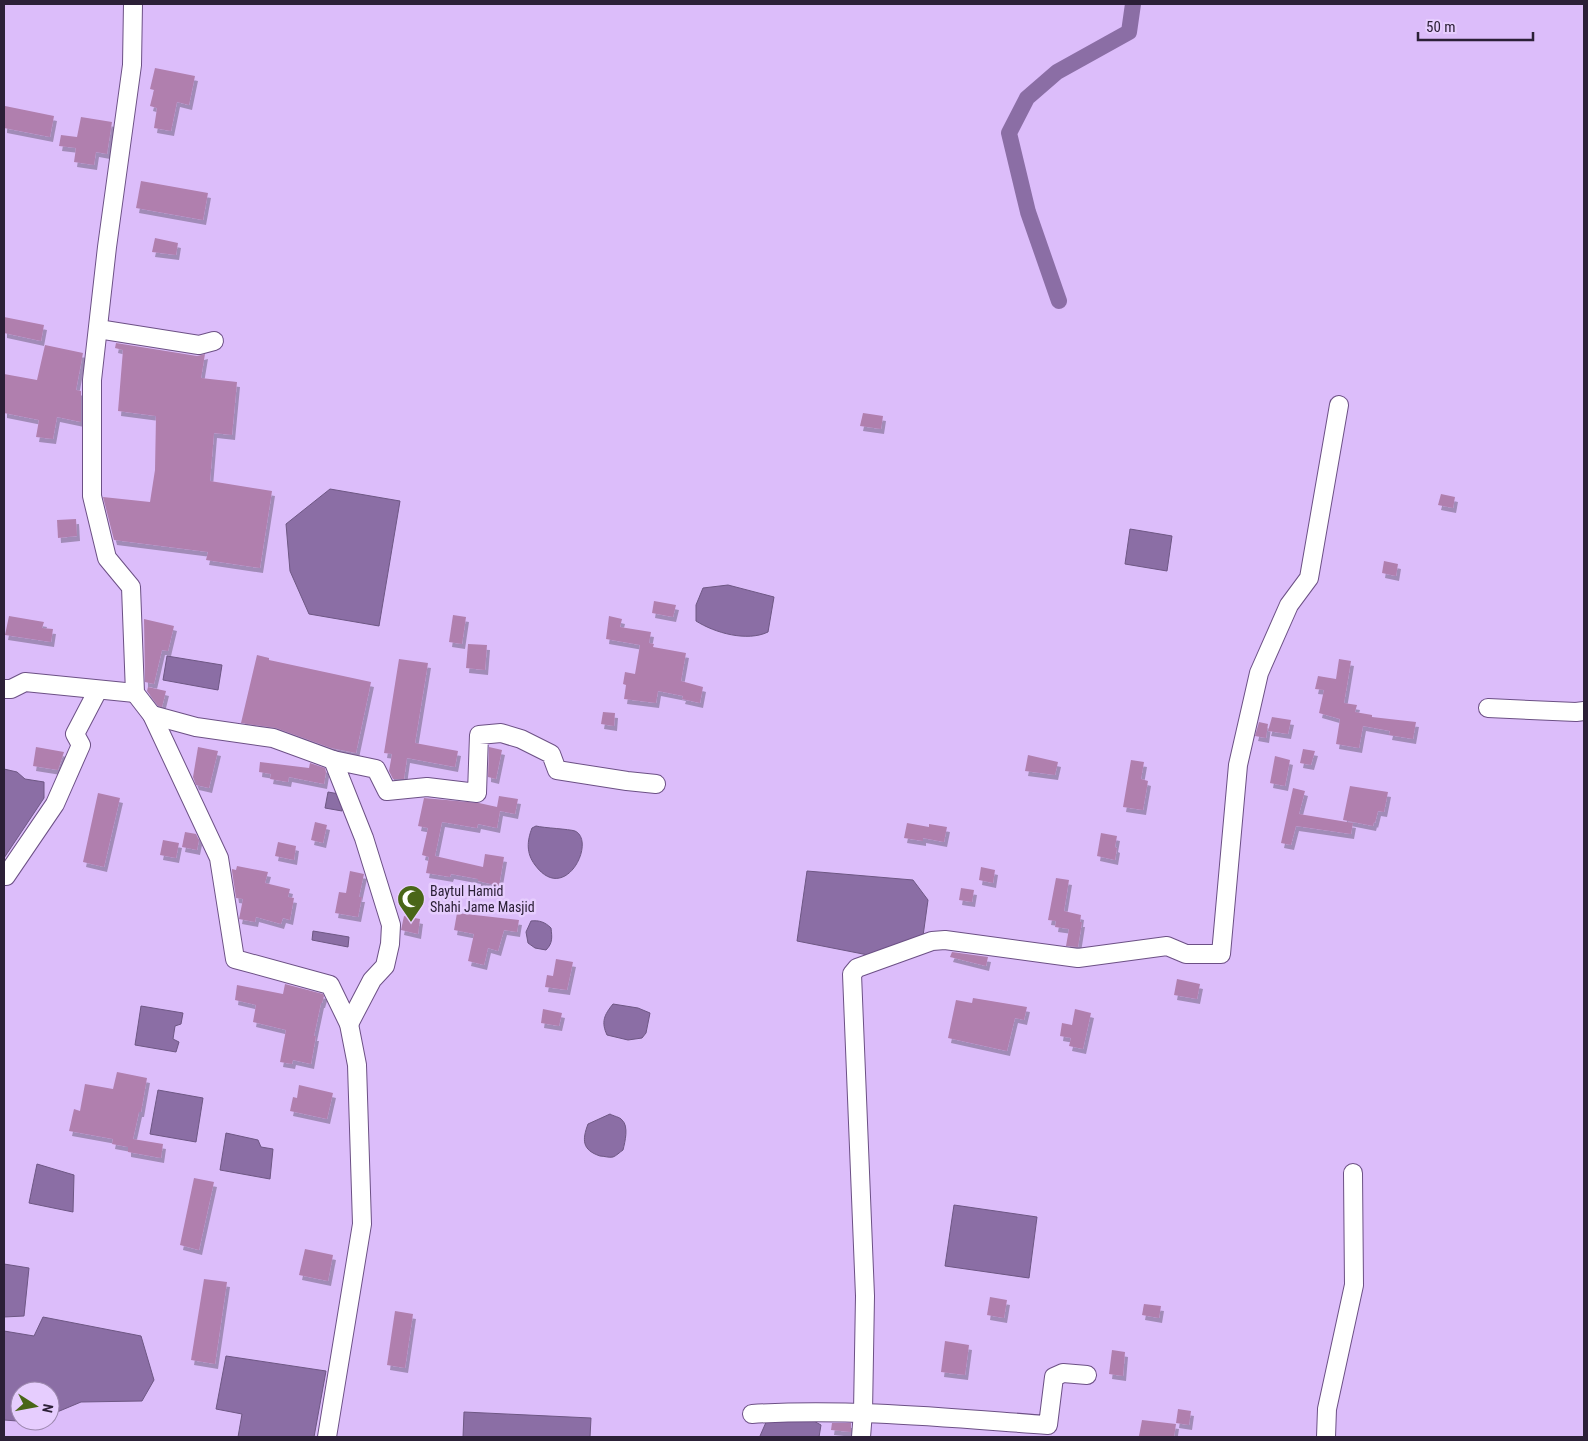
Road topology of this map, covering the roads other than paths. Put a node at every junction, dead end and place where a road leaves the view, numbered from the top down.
1 (133, 4) edge
2 (98, 329) junction
3 (214, 341) dead end
4 (1339, 405) dead end
5 (4, 689) edge
6 (98, 690) junction
7 (135, 693) junction
8 (1488, 708) dead end
9 (1584, 710) edge
10 (152, 715) junction
11 (333, 760) junction
12 (656, 784) dead end
13 (4, 876) edge
14 (348, 1024) junction
15 (1353, 1173) dead end
16 (1087, 1375) dead end
17 (863, 1412) junction
18 (752, 1414) dead end
19 (327, 1437) edge
20 (861, 1437) edge
21 (1326, 1437) edge

1 - 2 street
2 - 3 street
2 - 7 street
4 - 17 street
5 - 6 street
6 - 7 street
6 - 13 street
7 - 10 street
8 - 9 street
10 - 11 street
10 - 14 street
11 - 12 street
11 - 14 street
14 - 19 street
15 - 21 street
16 - 17 street
17 - 18 street
17 - 20 street

